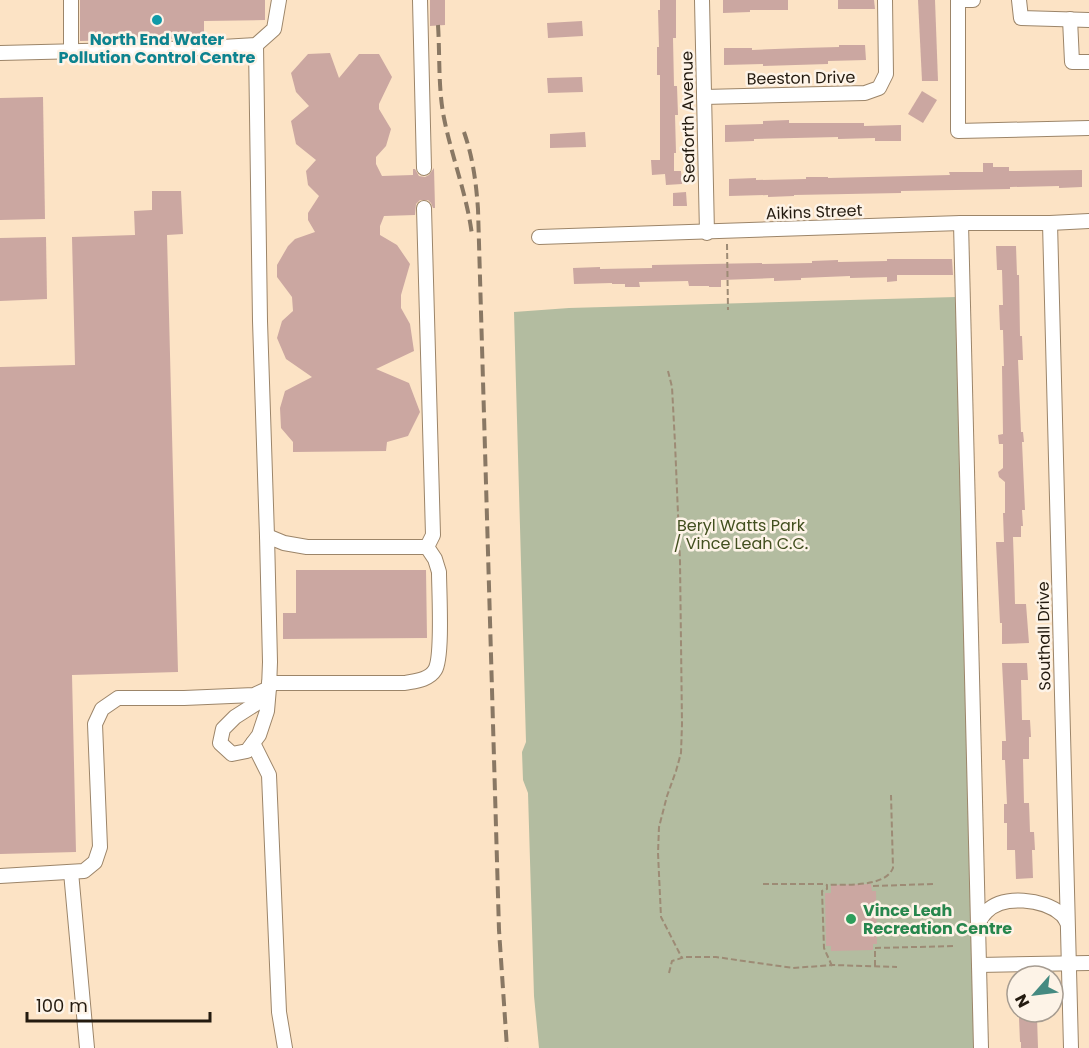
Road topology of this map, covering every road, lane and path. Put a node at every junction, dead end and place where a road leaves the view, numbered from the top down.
1 (70, 0) edge
2 (279, 0) edge
3 (420, 0) edge
4 (702, 0) edge
5 (885, 0) edge
6 (958, 0) edge
7 (973, 0) edge
8 (1019, 0) edge
9 (1070, 19) junction
10 (1089, 20) edge
11 (256, 45) junction
12 (71, 50) junction
13 (0, 53) edge
14 (1089, 62) edge
15 (704, 97) junction
16 (1089, 128) edge
17 (424, 168) dead end
18 (424, 208) dead end
19 (1089, 221) edge
20 (1050, 223) junction
21 (961, 224) junction
22 (726, 232) junction
23 (707, 233) junction
24 (539, 237) dead end
25 (728, 310) dead end
26 (668, 371) dead end
27 (267, 536) junction
28 (427, 547) junction
29 (269, 685) junction
30 (253, 743) junction
31 (891, 795) dead end
32 (70, 872) junction
33 (0, 876) edge
34 (763, 884) dead end
35 (933, 884) dead end
36 (827, 885) junction
37 (873, 886) dead end
38 (1067, 922) junction
39 (978, 924) junction
40 (956, 946) dead end
41 (682, 958) junction
42 (1089, 963) edge
43 (1068, 964) junction
44 (979, 965) junction
45 (832, 966) junction
46 (875, 966) junction
47 (897, 967) dead end
48 (669, 973) dead end
49 (87, 1048) edge
50 (285, 1048) edge
51 (981, 1048) edge
52 (1071, 1048) edge

1 - 12 street
2 - 11 street
3 - 17 street
4 - 15 street, Seaforth Avenue
5 - 15 street, Beeston Drive
6 - 7 street
6 - 16 street
8 - 9 street
9 - 10 street
9 - 14 street
11 - 12 street
11 - 27 street
12 - 13 street
15 - 23 street, Seaforth Avenue
18 - 28 street
19 - 20 street, Aikins Street
20 - 21 street, Aikins Street
20 - 38 street, Southall Drive
21 - 22 street, Aikins Street
21 - 39 street
22 - 23 street, Aikins Street
22 - 25 path
23 - 24 street, Aikins Street
26 - 41 path
27 - 28 street
27 - 29 street
28 - 29 street
29 - 30 street
29 - 30 street
29 - 32 street
30 - 50 street
31 - 36 path
32 - 33 street
32 - 49 street
34 - 36 path
35 - 37 path
36 - 45 path
38 - 39 street
38 - 43 street, Southall Drive
39 - 44 street
40 - 46 path
41 - 45 path
41 - 48 path
42 - 43 street
43 - 44 street
43 - 52 street, Southall Drive
44 - 51 street
45 - 46 path
46 - 47 path

